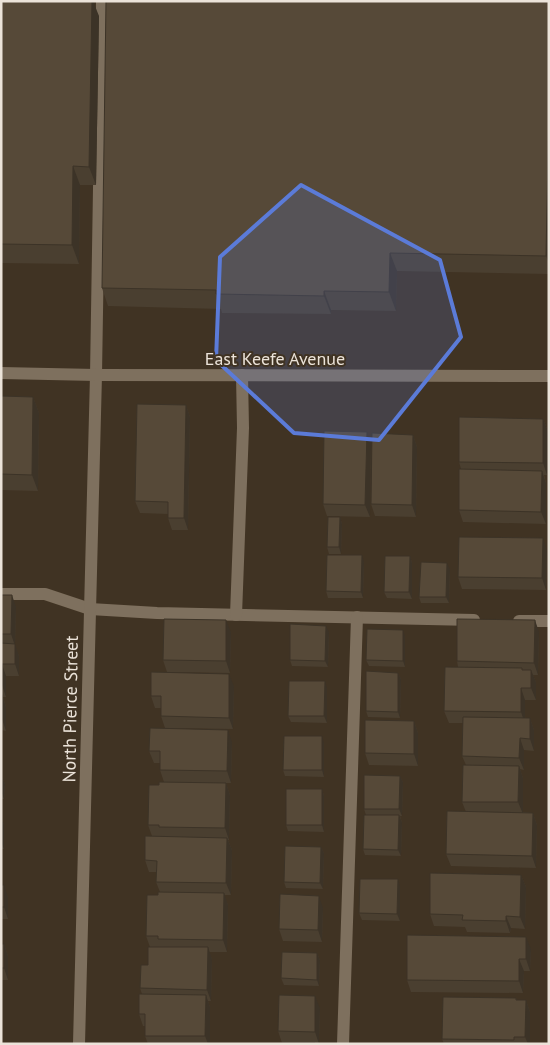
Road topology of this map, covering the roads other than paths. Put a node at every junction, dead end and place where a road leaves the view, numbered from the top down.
1 (102, 1) edge
2 (1, 373) edge
3 (96, 375) junction
4 (242, 375) junction
5 (549, 376) edge
6 (1, 594) edge
7 (90, 609) junction
8 (236, 615) junction
9 (357, 617) junction
10 (482, 620) edge
11 (510, 620) edge
12 (549, 621) edge
13 (79, 1044) edge
14 (343, 1044) edge

1 - 3 street, North Pierce Street
2 - 3 street, East Keefe Avenue
3 - 4 street, East Keefe Avenue
3 - 7 street, North Pierce Street
4 - 5 street, East Keefe Avenue
4 - 8 street
6 - 7 street
7 - 8 street
7 - 13 street, North Pierce Street
8 - 9 street
9 - 10 street
9 - 14 street
11 - 12 street

